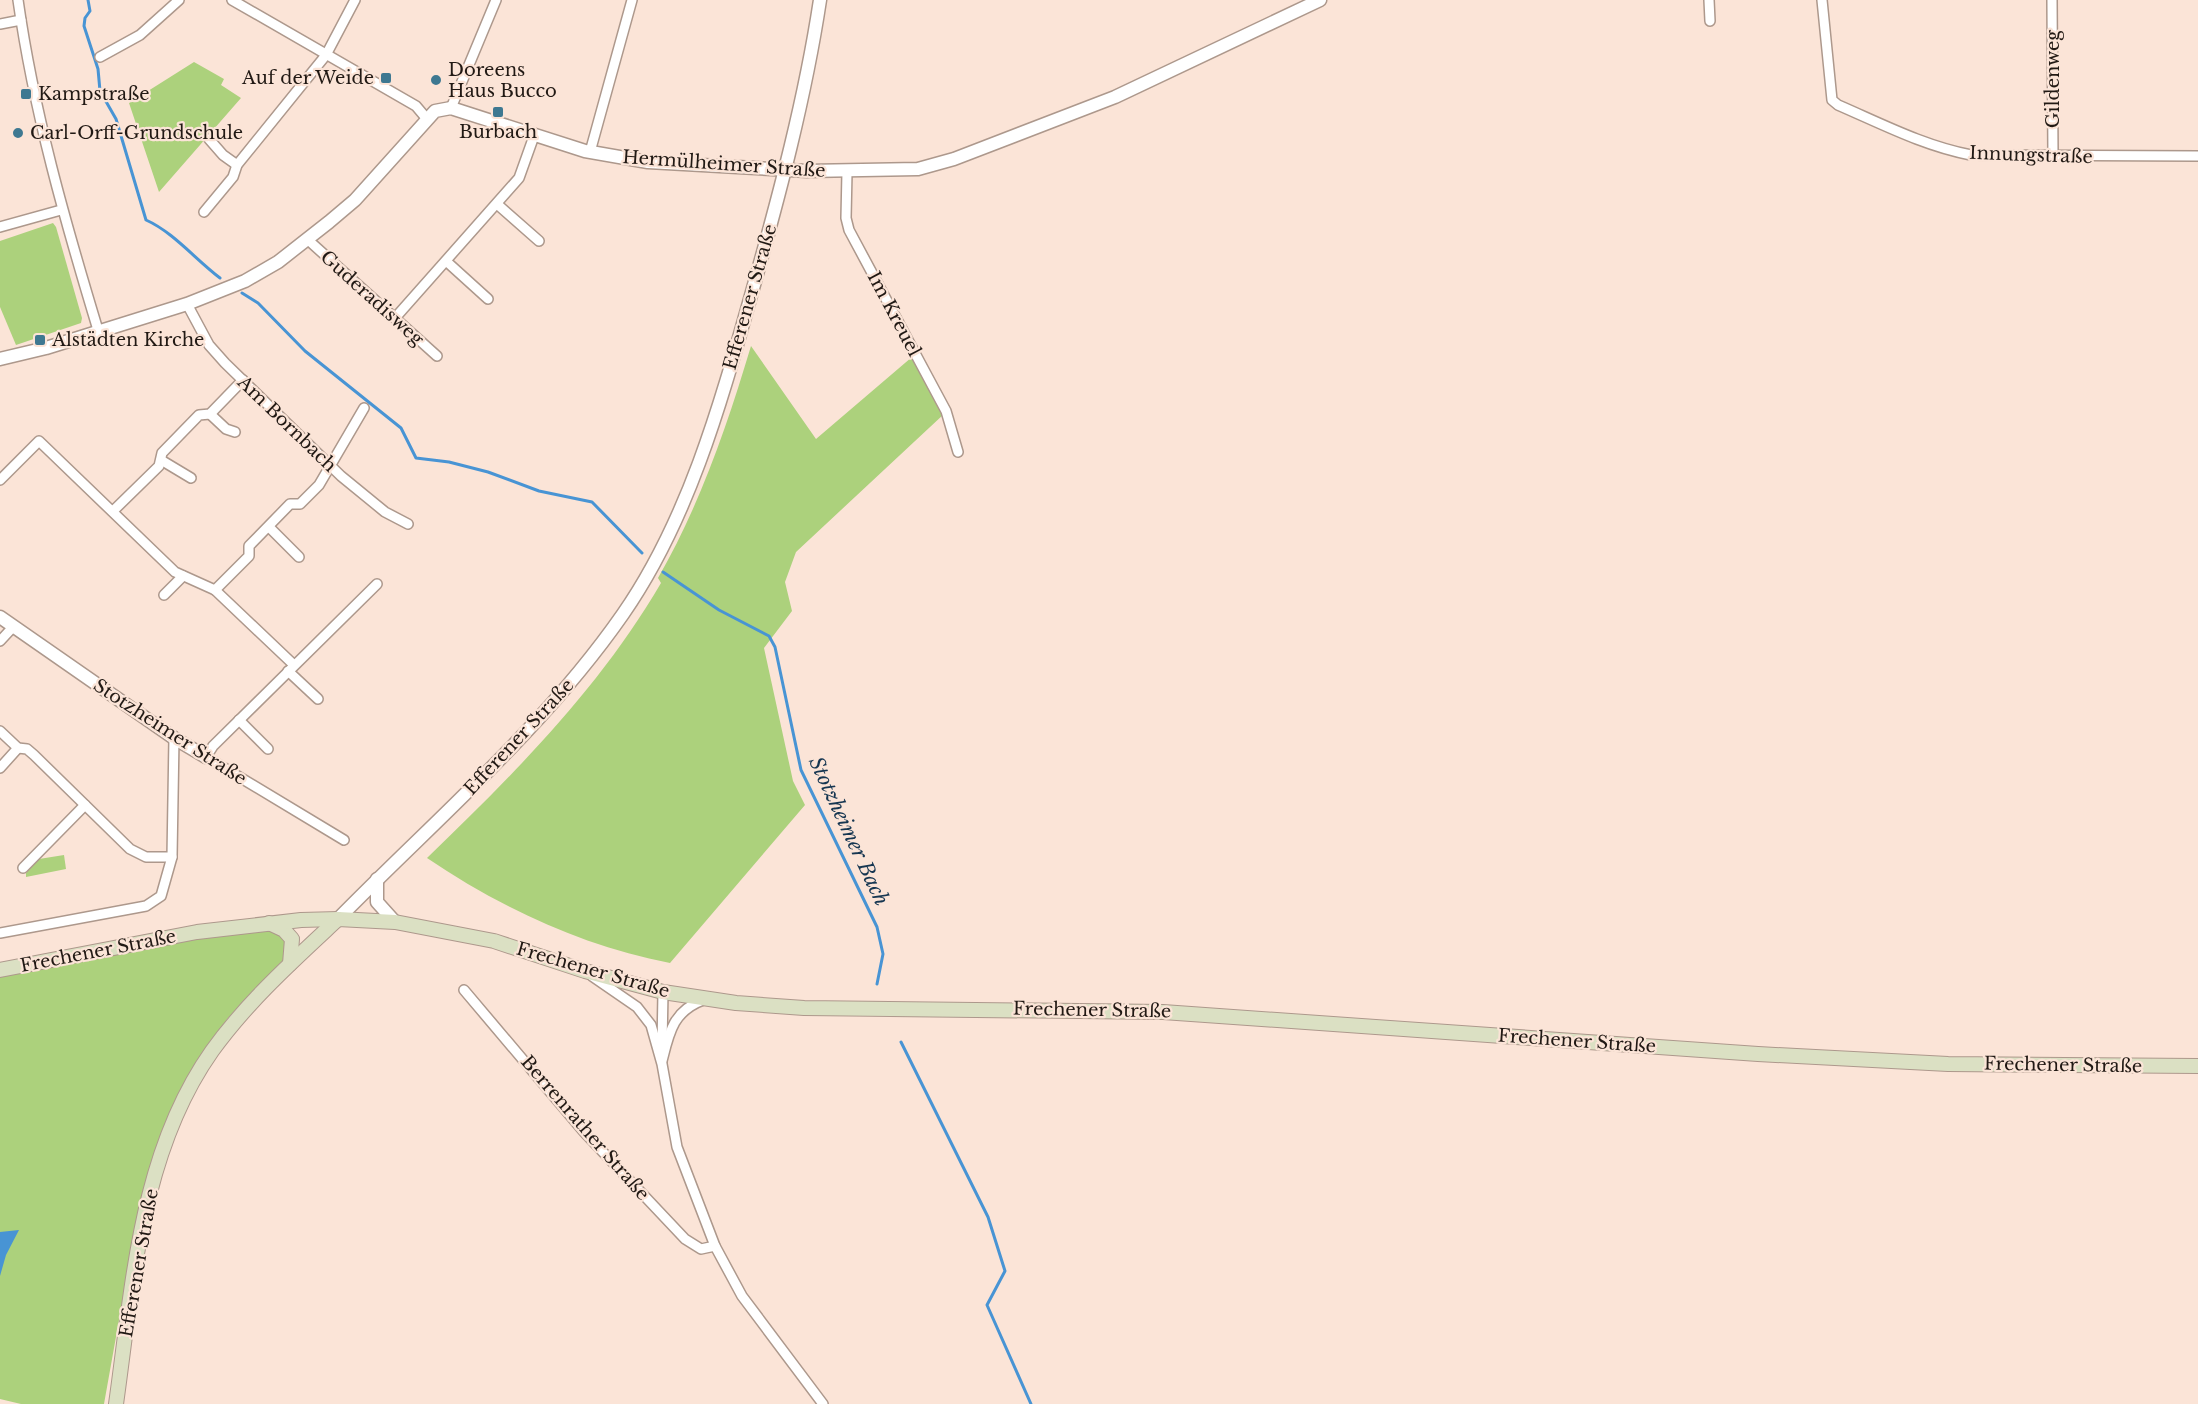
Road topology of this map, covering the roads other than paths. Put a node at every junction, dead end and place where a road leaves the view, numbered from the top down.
1 (18, 0) edge
2 (179, 0) edge
3 (232, 0) edge
4 (355, 0) edge
5 (496, 0) edge
6 (632, 0) edge
7 (819, 0) edge
8 (1320, 0) edge
9 (1709, 0) edge
10 (1822, 0) edge
11 (2052, 0) edge
12 (21, 20) junction
13 (1710, 21) dead end
14 (0, 24) edge
15 (326, 55) junction
16 (100, 57) dead end
17 (451, 108) junction
18 (427, 119) junction
19 (534, 136) junction
20 (209, 139) dead end
21 (590, 152) junction
22 (2198, 156) edge
23 (2053, 157) junction
24 (237, 165) junction
25 (786, 169) junction
26 (847, 172) junction
27 (497, 204) junction
28 (62, 210) junction
29 (204, 212) dead end
30 (0, 227) edge
31 (307, 239) junction
32 (539, 241) dead end
33 (446, 261) junction
34 (488, 299) dead end
35 (187, 304) junction
36 (394, 318) junction
37 (98, 330) junction
38 (437, 356) dead end
39 (0, 359) edge
40 (243, 380) junction
41 (364, 408) dead end
42 (210, 414) junction
43 (235, 432) dead end
44 (958, 452) dead end
45 (161, 460) junction
46 (331, 466) junction
47 (191, 478) dead end
48 (0, 480) edge
49 (113, 511) junction
50 (408, 524) dead end
51 (269, 526) junction
52 (299, 556) dead end
53 (183, 576) junction
54 (377, 584) dead end
55 (215, 590) junction
56 (164, 596) dead end
57 (0, 617) edge
58 (13, 627) junction
59 (0, 640) edge
60 (291, 668) junction
61 (318, 699) dead end
62 (239, 720) junction
63 (0, 730) edge
64 (174, 738) junction
65 (18, 748) junction
66 (268, 749) dead end
67 (206, 758) junction
68 (0, 768) edge
69 (85, 805) junction
70 (344, 840) dead end
71 (172, 857) junction
72 (23, 868) dead end
73 (377, 879) junction
74 (338, 919) junction
75 (395, 922) junction
76 (269, 923) junction
77 (0, 933) edge
78 (290, 964) junction
79 (0, 970) edge
80 (585, 971) junction
81 (464, 990) dead end
82 (663, 992) junction
83 (706, 999) junction
84 (662, 1064) junction
85 (2198, 1066) edge
86 (715, 1246) junction
87 (116, 1404) edge
88 (823, 1404) edge

1 - 12 street
2 - 16 street
3 - 15 street
4 - 15 street
5 - 17 street
6 - 21 street
7 - 25 street, Efferener Straße
8 - 26 street, Hermülheimer Straße
9 - 13 street
10 - 23 street, Innungstraße
11 - 23 street, Gildenweg
12 - 14 street
12 - 28 street
15 - 18 street
15 - 24 street
17 - 18 street
17 - 19 street, Hermülheimer Straße
18 - 31 street
19 - 21 street, Hermülheimer Straße
19 - 27 street
20 - 24 street
21 - 25 street, Hermülheimer Straße
22 - 23 street, Innungstraße
24 - 29 street
25 - 26 street, Hermülheimer Straße
25 - 73 street, Efferener Straße
26 - 44 street, Im Kreuel
27 - 32 street
27 - 33 street
28 - 30 street
28 - 37 street
31 - 35 street
31 - 36 street, Guderadisweg
33 - 34 street
33 - 36 street
35 - 37 street
35 - 40 street, Am Bornbach
36 - 38 street, Guderadisweg
37 - 39 street
40 - 42 street
40 - 46 street, Am Bornbach
41 - 46 street
42 - 43 street
42 - 45 street
45 - 47 street
45 - 49 street
46 - 50 street, Am Bornbach
46 - 51 street
48 - 49 street
49 - 53 street
51 - 52 street
51 - 55 street
53 - 55 street
53 - 56 street
54 - 60 street
55 - 60 street
57 - 58 street, Stotzheimer Straße
58 - 59 street
58 - 64 street, Stotzheimer Straße
60 - 61 street
60 - 62 street
62 - 66 street
62 - 67 street
63 - 65 street
64 - 67 street, Stotzheimer Straße
64 - 71 street
65 - 68 street
65 - 69 street
67 - 70 street, Stotzheimer Straße
69 - 71 street
69 - 72 street
71 - 77 street
73 - 74 street, Efferener Straße
73 - 75 street
74 - 75 main road, Frechener Straße
74 - 76 main road, Frechener Straße
74 - 78 main road, Efferener Straße
75 - 80 main road, Frechener Straße
76 - 78 main road
76 - 79 main road, Frechener Straße
78 - 87 main road, Efferener Straße
80 - 82 main road, Frechener Straße
80 - 84 street
81 - 86 street, Berrenrather Straße
82 - 83 main road, Frechener Straße
82 - 84 street
83 - 84 street
83 - 85 main road, Frechener Straße
84 - 86 street
86 - 88 street

